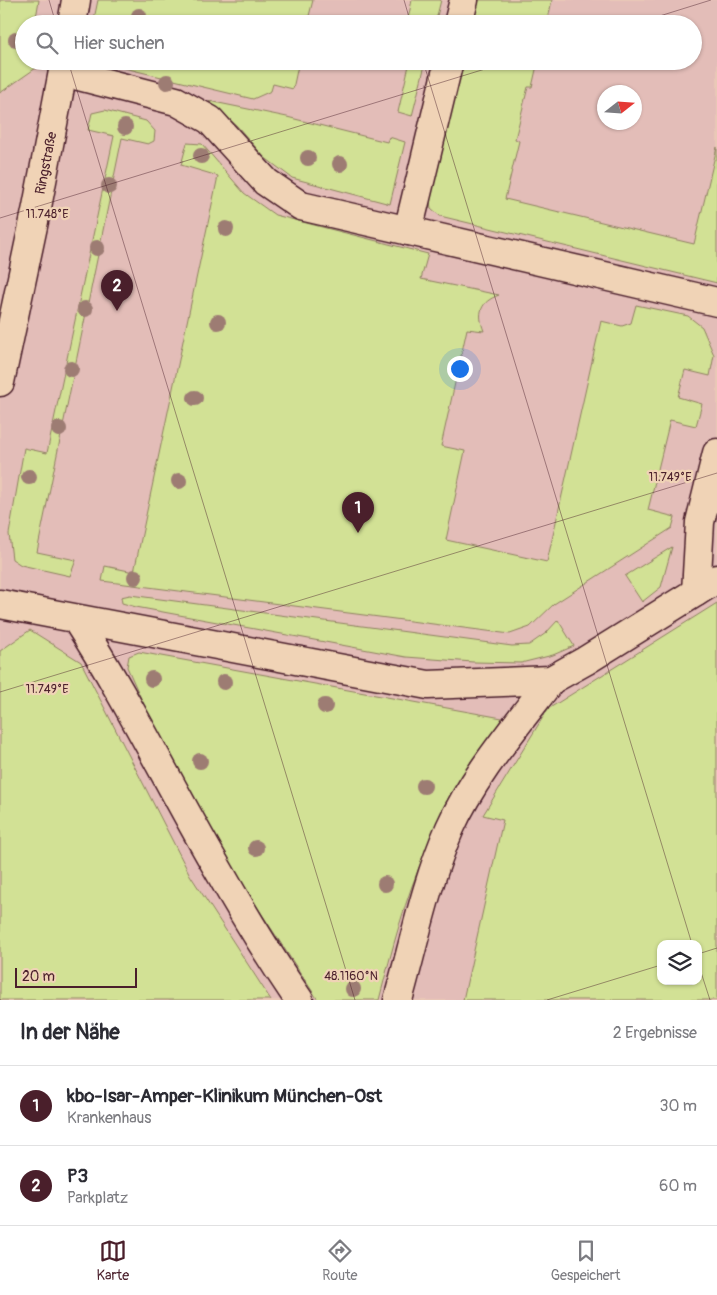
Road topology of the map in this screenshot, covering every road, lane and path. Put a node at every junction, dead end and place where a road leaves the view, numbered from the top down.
1 (76, 0) edge
2 (464, 0) edge
3 (74, 15) edge
4 (460, 15) edge
5 (63, 70) edge
6 (74, 70) edge
7 (447, 70) edge
8 (408, 231) junction
9 (717, 302) edge
10 (0, 382) edge
11 (717, 453) edge
12 (707, 586) edge
13 (0, 604) edge
14 (76, 619) junction
15 (551, 680) junction
16 (300, 1000) edge
17 (398, 1000) edge

1 - 3 lane
2 - 4 lane
5 - 10 lane, Ringstraße
6 - 8 lane
7 - 8 lane
8 - 9 lane
11 - 12 lane
12 - 15 lane
13 - 14 lane
14 - 15 lane
14 - 16 lane
15 - 17 lane

